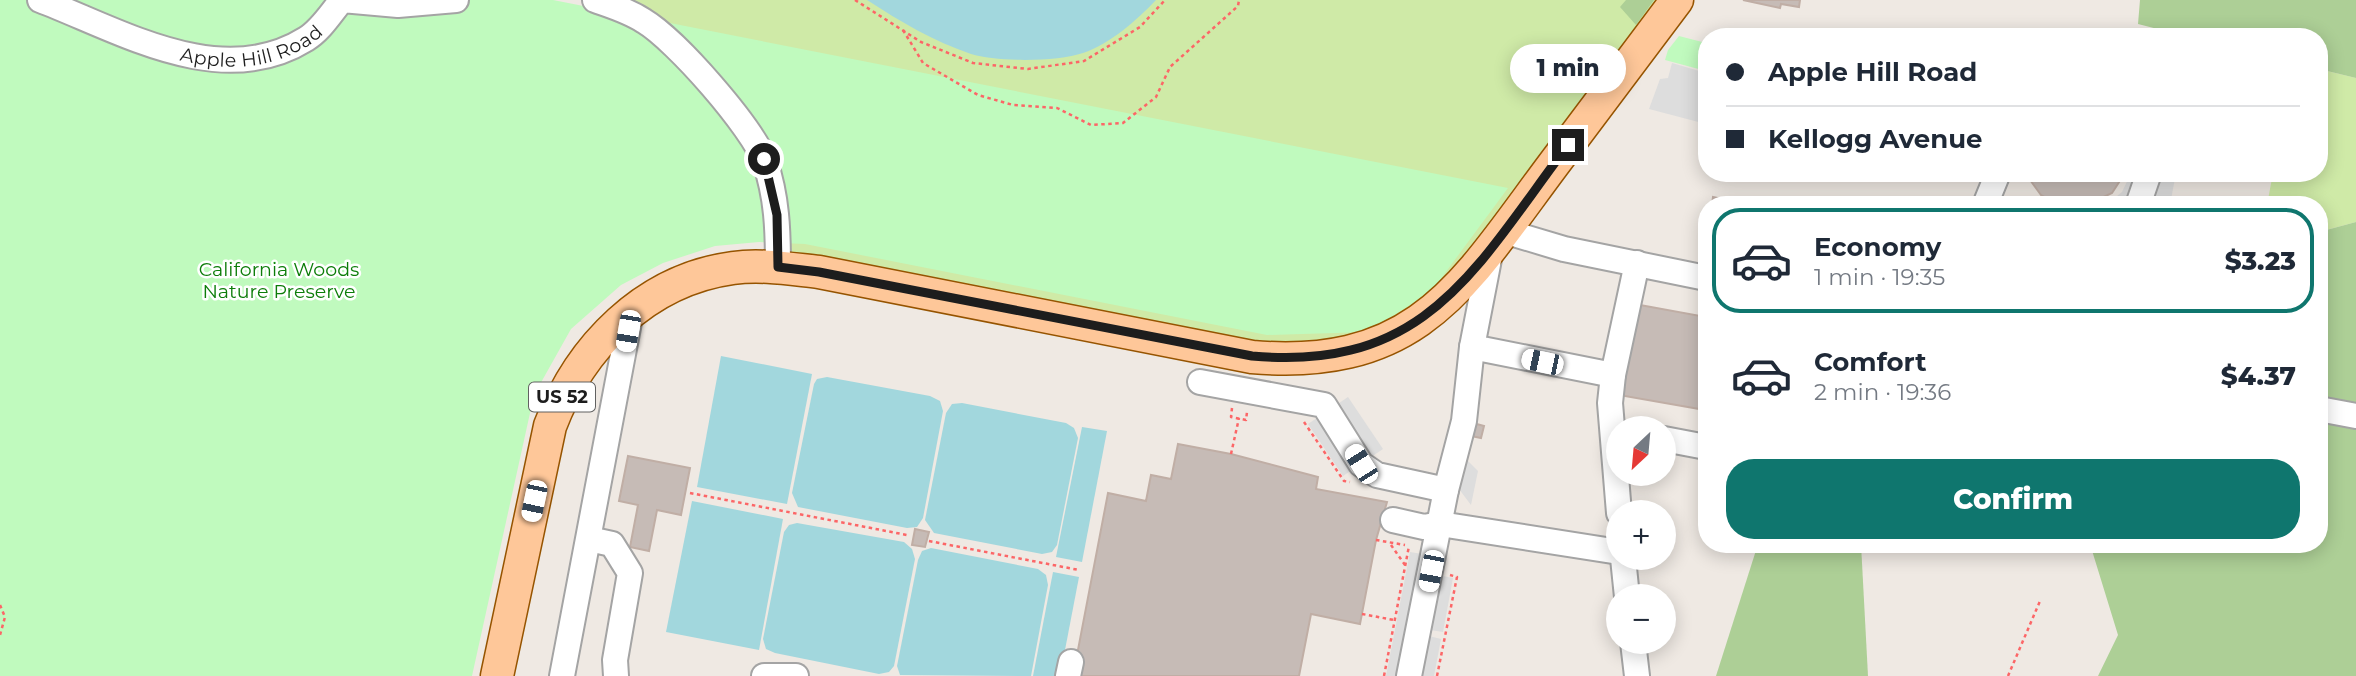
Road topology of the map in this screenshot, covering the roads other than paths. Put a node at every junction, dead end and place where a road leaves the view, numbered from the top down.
1 (40, 0) edge
2 (342, 0) edge
3 (456, 0) edge
4 (595, 0) edge
5 (1677, 0) edge
6 (1498, 240) junction
7 (1637, 263) junction
8 (778, 267) junction
9 (1698, 276) edge
10 (631, 312) junction
11 (1472, 347) junction
12 (1613, 375) junction
13 (1200, 382) dead end
14 (2328, 411) edge
15 (1615, 416) edge
16 (2356, 416) edge
17 (1676, 441) edge
18 (1698, 445) edge
19 (1446, 490) junction
20 (1440, 524) junction
21 (1392, 531) road end
22 (589, 540) junction
23 (1606, 550) edge
24 (1634, 654) edge
25 (497, 676) edge
26 (562, 676) edge
27 (616, 676) edge
28 (764, 676) edge
29 (796, 676) edge
30 (1409, 676) edge
31 (1637, 676) edge

1 - 2 street, Apple Hill Road
2 - 3 street, Apple Hill Road
4 - 8 street
5 - 6 main road, US 52
6 - 7 street
6 - 8 main road, US 52
6 - 11 street
7 - 9 street
7 - 12 street
8 - 10 main road, US 52
10 - 22 street
10 - 25 main road, US 52
11 - 12 street
11 - 19 street
12 - 15 street
13 - 19 street
14 - 16 street
17 - 18 street
19 - 20 street
20 - 21 street
20 - 23 street
20 - 30 street
22 - 26 street
22 - 27 street
24 - 31 street
28 - 29 street

